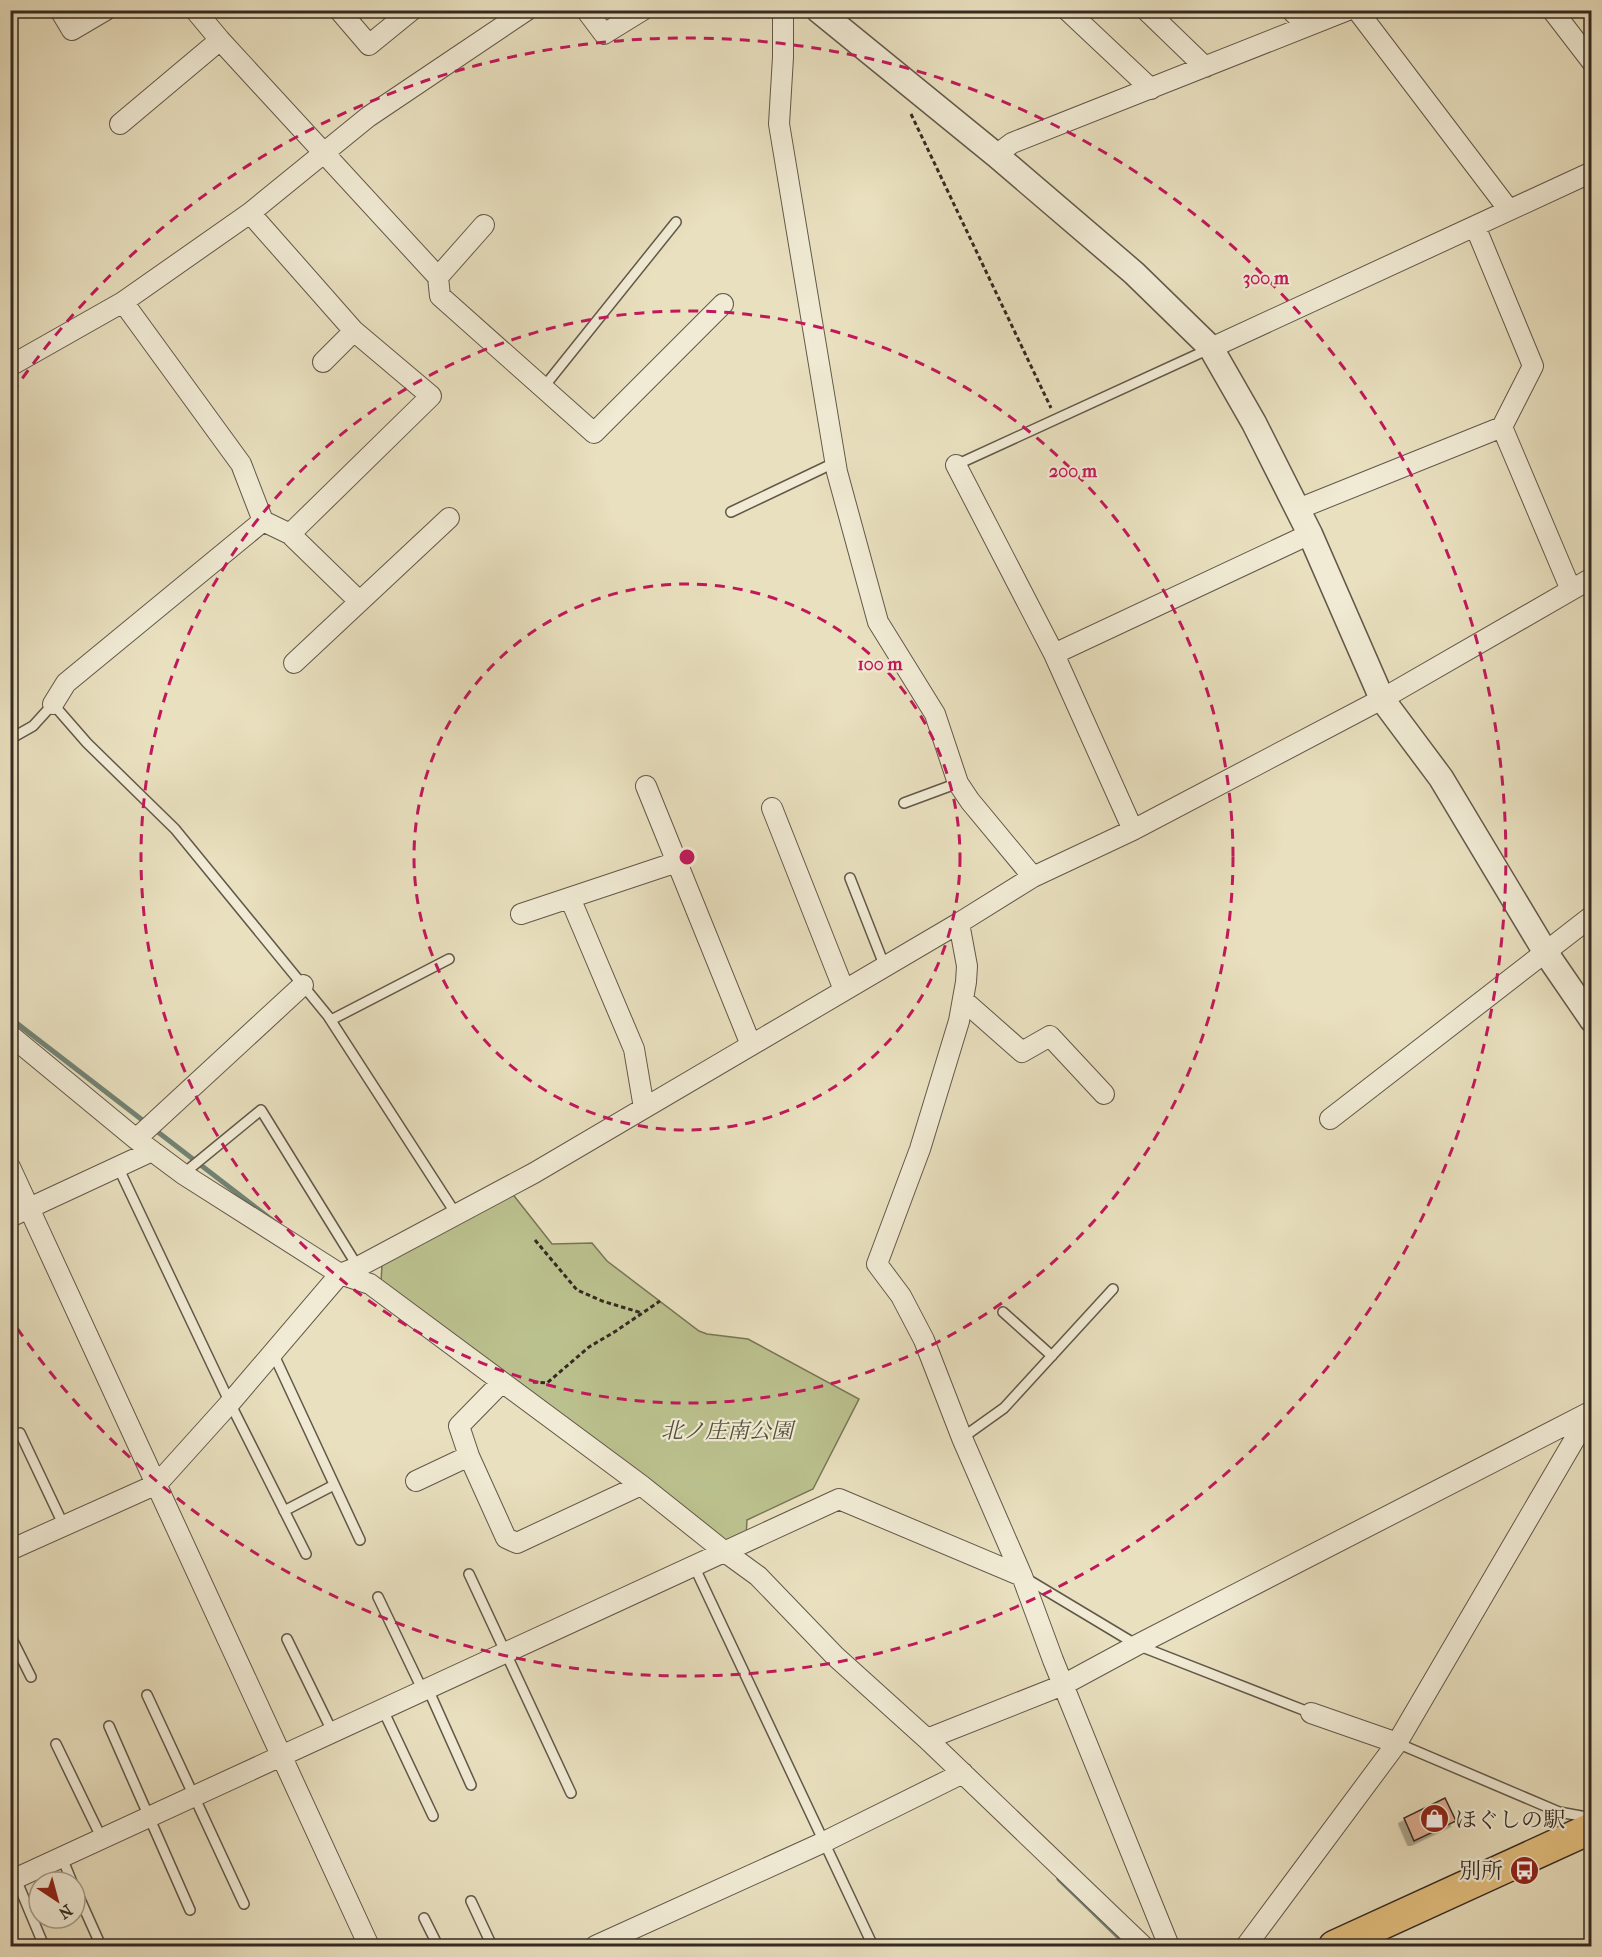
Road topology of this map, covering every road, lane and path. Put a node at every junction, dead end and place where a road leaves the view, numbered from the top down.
1 (60, 10) edge
2 (106, 10) edge
3 (195, 10) edge
4 (339, 10) edge
5 (412, 10) edge
6 (586, 10) edge
7 (643, 10) edge
8 (783, 10) edge
9 (818, 10) edge
10 (1066, 10) edge
11 (1146, 10) edge
12 (1291, 10) edge
13 (1348, 10) edge
14 (1357, 10) edge
15 (1552, 10) edge
16 (524, 11) edge
17 (1308, 26) junction
18 (220, 40) junction
19 (1592, 62) edge
20 (1205, 68) junction
21 (1152, 89) junction
22 (909, 110) dead end
23 (120, 124) dead end
24 (323, 152) junction
25 (996, 154) junction
26 (1592, 172) edge
27 (1509, 210) junction
28 (250, 213) junction
29 (676, 222) dead end
30 (484, 225) dead end
31 (1475, 226) junction
32 (438, 277) junction
33 (123, 302) junction
34 (723, 304) dead end
35 (354, 331) junction
36 (1211, 348) junction
37 (322, 362) dead end
38 (10, 366) edge
39 (543, 388) junction
40 (1056, 418) junction
41 (1502, 427) junction
42 (836, 462) junction
43 (956, 465) joint
44 (1298, 509) junction
45 (731, 512) dead end
46 (449, 518) dead end
47 (263, 521) junction
48 (290, 534) junction
49 (1310, 534) junction
50 (1592, 578) edge
51 (1570, 590) junction
52 (359, 601) junction
53 (1054, 654) junction
54 (294, 663) dead end
55 (1382, 699) junction
56 (53, 704) junction
57 (10, 739) edge
58 (958, 783) junction
59 (646, 786) dead end
60 (904, 803) dead end
61 (772, 808) dead end
62 (1133, 830) junction
63 (677, 862) junction
64 (1033, 877) junction
65 (850, 878) dead end
66 (570, 898) junction
67 (521, 914) dead end
68 (1592, 916) edge
69 (959, 923) junction
70 (1546, 953) junction
71 (449, 959) dead end
72 (885, 967) junction
73 (303, 985) junction
74 (844, 990) junction
75 (963, 1000) junction
76 (331, 1020) junction
77 (1592, 1020) edge
78 (10, 1035) edge
79 (751, 1045) junction
80 (1104, 1094) dead end
81 (644, 1108) junction
82 (1330, 1119) dead end
83 (136, 1139) junction
84 (152, 1151) junction
85 (10, 1167) edge
86 (118, 1167) junction
87 (183, 1174) junction
88 (30, 1208) junction
89 (456, 1214) junction
90 (10, 1217) edge
91 (535, 1240) dead end
92 (349, 1270) junction
93 (1113, 1288) dead end
94 (660, 1301) dead end
95 (1003, 1312) dead end
96 (642, 1313) junction
97 (273, 1353) junction
98 (1052, 1356) junction
99 (501, 1383) junction
100 (230, 1403) junction
101 (1591, 1412) edge
102 (20, 1434) dead end
103 (962, 1438) junction
104 (469, 1456) junction
105 (416, 1481) dead end
106 (157, 1484) junction
107 (334, 1485) junction
108 (641, 1485) junction
109 (284, 1511) junction
110 (64, 1526) junction
111 (360, 1540) dead end
112 (11, 1548) edge
113 (725, 1552) junction
114 (306, 1554) dead end
115 (694, 1566) junction
116 (469, 1574) dead end
117 (1022, 1576) junction
118 (378, 1597) dead end
119 (10, 1635) edge
120 (287, 1639) dead end
121 (1137, 1645) junction
122 (505, 1653) junction
123 (31, 1677) dead end
124 (1063, 1685) junction
125 (426, 1690) junction
126 (147, 1695) dead end
127 (382, 1710) junction
128 (1311, 1713) joint
129 (109, 1726) dead end
130 (333, 1732) junction
131 (927, 1739) junction
132 (1397, 1743) junction
133 (56, 1744) dead end
134 (281, 1756) junction
135 (963, 1773) junction
136 (471, 1785) dead end
137 (571, 1793) dead end
138 (194, 1797) junction
139 (433, 1816) dead end
140 (150, 1817) junction
141 (1592, 1818) edge
142 (1592, 1828) edge
143 (102, 1839) junction
144 (824, 1842) junction
145 (62, 1858) junction
146 (67, 1870) edge
147 (13, 1880) edge
148 (471, 1901) dead end
149 (243, 1904) dead end
150 (190, 1910) dead end
151 (87, 1915) edge
152 (424, 1918) dead end
153 (44, 1947) edge
154 (101, 1947) edge
155 (369, 1947) edge
156 (438, 1947) edge
157 (492, 1947) edge
158 (595, 1947) edge
159 (873, 1947) edge
160 (1143, 1947) edge
161 (1168, 1947) edge
162 (1246, 1947) edge
163 (1334, 1947) edge

1 - 2 street
3 - 18 street
4 - 5 street
6 - 7 street
8 - 42 street
9 - 25 street
10 - 21 street
11 - 20 street
12 - 17 street
13 - 17 street
14 - 27 street
15 - 19 street
16 - 24 street
17 - 20 street
18 - 23 street
18 - 24 street
20 - 21 street
21 - 25 street
22 - 40 path
24 - 28 street
24 - 32 street
25 - 36 street
26 - 27 street
27 - 31 street
28 - 33 street
28 - 35 street
29 - 39 lane
30 - 32 street
31 - 36 street
31 - 41 street
32 - 39 street
33 - 38 street
33 - 47 street
34 - 39 street
35 - 37 street
35 - 48 street
36 - 40 lane
36 - 44 street
40 - 43 lane
41 - 44 street
41 - 51 street
42 - 45 lane
42 - 58 street
43 - 53 street
44 - 49 street
46 - 52 street
47 - 48 street
47 - 56 street
48 - 52 street
49 - 53 street
49 - 55 street
50 - 51 street
51 - 55 street
52 - 54 street
53 - 62 street
55 - 62 street
55 - 70 street
56 - 57 lane
56 - 73 lane
58 - 60 lane
58 - 64 street
59 - 63 street
61 - 74 street
62 - 64 street
63 - 66 street
63 - 79 street
64 - 69 street
65 - 72 lane
66 - 67 street
66 - 81 street
68 - 70 street
69 - 72 street
69 - 75 street
70 - 77 street
70 - 82 street
71 - 76 lane
72 - 74 street
73 - 76 lane
73 - 83 street
74 - 79 street
75 - 80 street
75 - 103 street
76 - 89 lane
78 - 83 street
79 - 81 street
81 - 89 street
83 - 84 street
84 - 86 street
84 - 87 street
85 - 88 street
86 - 88 street
86 - 100 lane
87 - 92 street
87 - 92 lane
88 - 90 street
88 - 106 street
89 - 92 street
91 - 96 path
92 - 97 street
92 - 99 street
93 - 98 lane
94 - 96 path
95 - 98 lane
96 - 99 path
97 - 100 street
97 - 107 lane
98 - 103 lane
99 - 104 street
99 - 108 street
100 - 106 street
100 - 109 lane
101 - 121 street
101 - 132 street
102 - 110 lane
103 - 117 street
104 - 105 street
104 - 108 street
106 - 110 street
106 - 134 street
107 - 109 lane
107 - 111 lane
108 - 113 street
109 - 114 lane
110 - 112 street
113 - 115 street
113 - 117 street
113 - 131 street
115 - 122 street
115 - 144 lane
116 - 122 lane
117 - 121 lane
117 - 124 street
118 - 125 lane
119 - 123 lane
120 - 130 lane
121 - 124 street
121 - 128 lane
122 - 125 street
122 - 137 lane
124 - 131 street
124 - 161 street
125 - 127 street
125 - 136 lane
126 - 138 lane
127 - 130 street
127 - 139 lane
128 - 132 street
129 - 140 lane
130 - 134 street
131 - 135 street
132 - 141 lane
132 - 162 street
133 - 143 lane
134 - 138 street
134 - 155 street
135 - 144 street
135 - 160 street
138 - 140 street
138 - 149 lane
140 - 143 street
140 - 150 lane
142 - 163 main road
143 - 145 street
144 - 158 street
144 - 159 lane
145 - 146 lane
145 - 147 street
147 - 153 lane
148 - 157 lane
151 - 154 lane
152 - 156 lane

